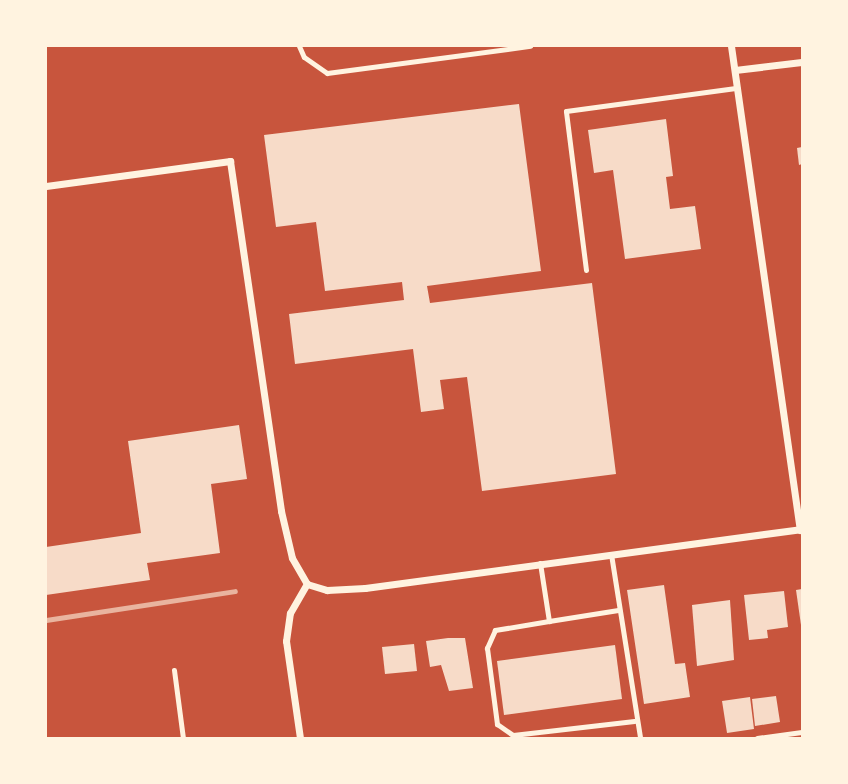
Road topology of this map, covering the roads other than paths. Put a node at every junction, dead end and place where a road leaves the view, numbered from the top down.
1 (299, 46) edge
2 (530, 46) edge
3 (731, 46) edge
4 (803, 62) edge
5 (734, 70) junction
6 (737, 88) junction
7 (46, 186) edge
8 (586, 270) dead end
9 (801, 529) edge
10 (611, 554) junction
11 (541, 563) junction
12 (307, 584) junction
13 (618, 610) junction
14 (549, 621) junction
15 (174, 670) dead end
16 (634, 721) junction
17 (803, 732) edge
18 (183, 738) edge
19 (300, 738) edge
20 (640, 738) edge
21 (757, 738) edge

1 - 2 lane
3 - 5 street
4 - 5 street
5 - 6 street
6 - 8 lane
6 - 9 street
7 - 12 street
9 - 10 street
10 - 11 street
10 - 13 lane
11 - 12 street
11 - 14 lane
12 - 19 street
13 - 14 lane
13 - 16 lane
14 - 16 lane
15 - 18 lane
16 - 20 lane
17 - 21 lane

